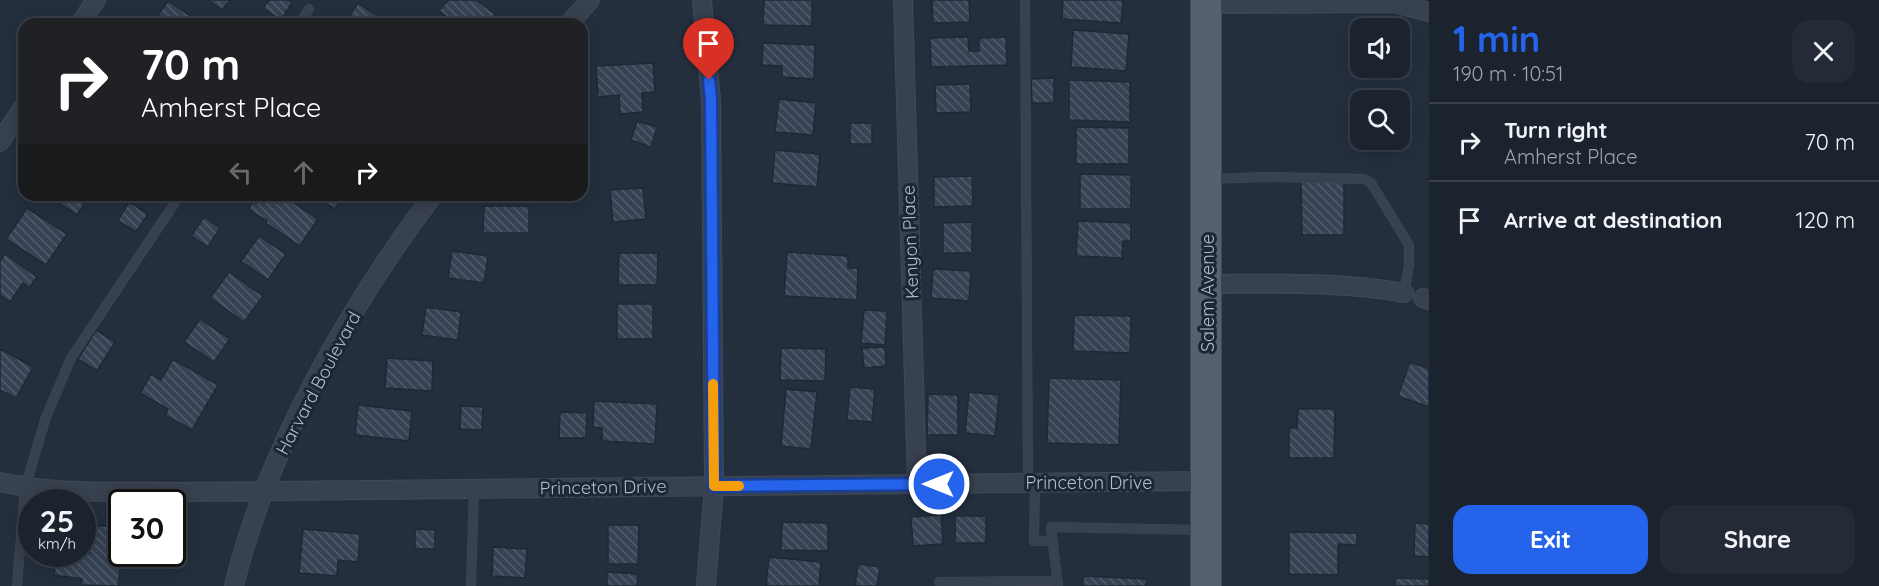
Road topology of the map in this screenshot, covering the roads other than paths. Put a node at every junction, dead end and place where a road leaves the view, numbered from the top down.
1 (96, 0) edge
2 (590, 0) edge
3 (702, 0) edge
4 (903, 0) edge
5 (1025, 0) edge
6 (1206, 2) edge
7 (309, 9) dead end
8 (1429, 12) edge
9 (84, 18) edge
10 (303, 18) edge
11 (574, 18) edge
12 (18, 115) edge
13 (0, 142) edge
14 (1207, 180) junction
15 (176, 201) edge
16 (429, 201) edge
17 (1208, 284) junction
18 (1404, 293) joint
19 (1206, 481) junction
20 (0, 482) edge
21 (1031, 483) junction
22 (917, 484) junction
23 (714, 486) junction
24 (25, 488) junction
25 (474, 488) junction
26 (263, 491) junction
27 (1206, 531) junction
28 (1053, 541) junction
29 (939, 582) dead end
30 (1058, 584) edge
31 (17, 586) edge
32 (234, 586) edge
33 (471, 586) edge
34 (706, 586) edge
35 (1206, 586) edge

1 - 9 street
2 - 11 street
3 - 23 street
4 - 22 street, Kenyon Place
5 - 21 lane
6 - 8 street
6 - 14 main road, Salem Avenue
7 - 10 lane
12 - 13 street
14 - 17 main road, Salem Avenue
14 - 18 lane
15 - 24 lane
16 - 26 street, Harvard Boulevard
17 - 18 street
17 - 19 main road, Salem Avenue
19 - 21 street, Princeton Drive
19 - 27 main road, Salem Avenue
20 - 24 street, Princeton Drive
21 - 22 street, Princeton Drive
21 - 28 lane
22 - 23 street, Princeton Drive
23 - 25 street, Princeton Drive
23 - 34 street
24 - 26 street, Princeton Drive
24 - 31 lane
25 - 26 street, Princeton Drive
25 - 33 lane
26 - 32 street, Harvard Boulevard
27 - 28 lane
27 - 35 main road, Salem Avenue
28 - 30 lane
29 - 30 lane

